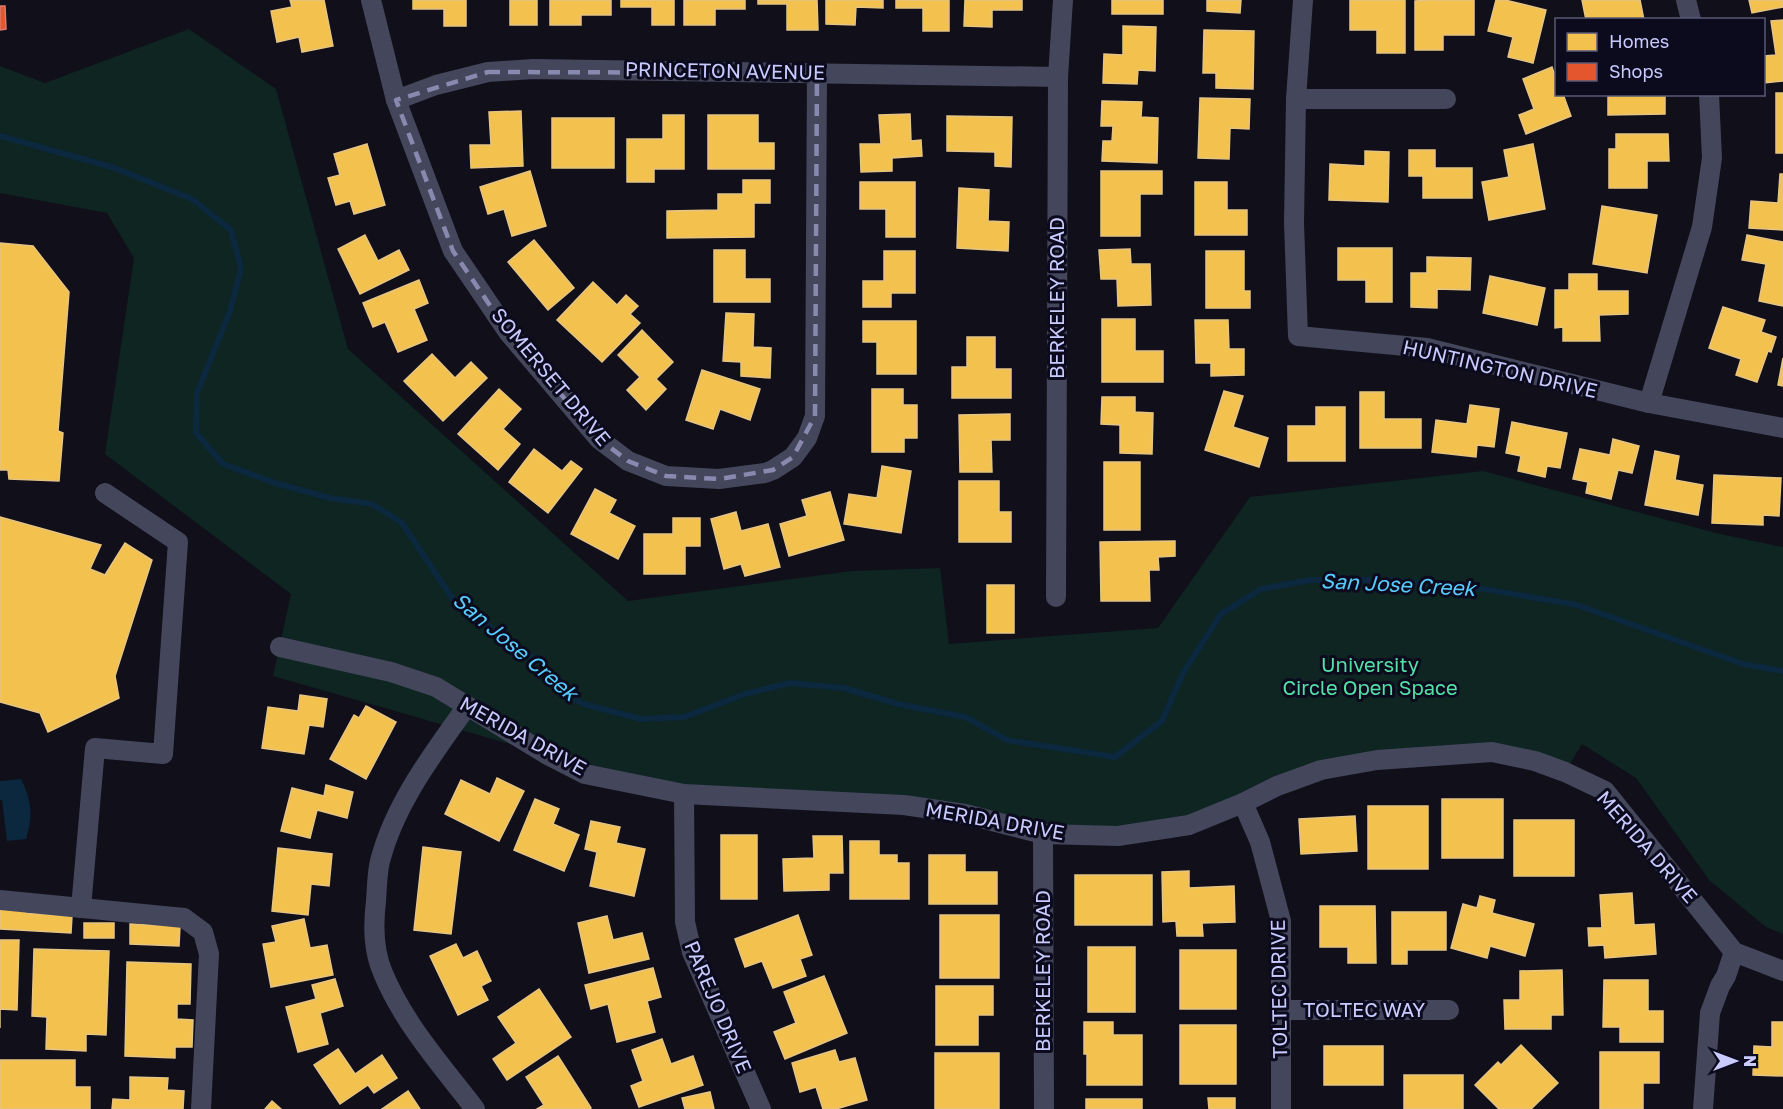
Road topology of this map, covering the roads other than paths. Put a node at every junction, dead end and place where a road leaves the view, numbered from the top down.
1 (371, 0) edge
2 (1063, 0) edge
3 (1303, 0) edge
4 (1686, 0) edge
5 (1691, 18) edge
6 (818, 73) junction
7 (1058, 77) junction
8 (1709, 96) edge
9 (1296, 99) junction
10 (1446, 99) dead end
11 (396, 100) junction
12 (1649, 403) junction
13 (1783, 428) edge
14 (105, 493) dead end
15 (1056, 597) dead end
16 (280, 647) dead end
17 (467, 706) junction
18 (684, 794) junction
19 (1243, 803) junction
20 (1043, 834) junction
21 (0, 900) edge
22 (81, 908) junction
23 (1734, 952) junction
24 (1783, 971) edge
25 (1280, 1010) junction
26 (1449, 1010) dead end
27 (201, 1109) edge
28 (475, 1109) edge
29 (761, 1109) edge
30 (1044, 1109) edge
31 (1281, 1109) edge
32 (1703, 1109) edge

1 - 11 street, SOMERSET DRIVE
2 - 7 street, BERKELEY ROAD
3 - 9 street, HUNTINGTON DRIVE
4 - 5 street
6 - 7 street, PRINCETON AVENUE
6 - 11 street, PRINCETON AVENUE
6 - 11 street, SOMERSET DRIVE
7 - 15 street, BERKELEY ROAD
8 - 12 street
9 - 10 street
9 - 12 street, HUNTINGTON DRIVE
12 - 13 street, HUNTINGTON DRIVE
14 - 22 street
16 - 17 street, MERIDA DRIVE
17 - 18 street, MERIDA DRIVE
17 - 28 street
18 - 20 street, MERIDA DRIVE
18 - 29 street, PAREJO DRIVE
19 - 20 street, MERIDA DRIVE
19 - 23 street, MERIDA DRIVE
19 - 25 street, TOLTEC DRIVE
20 - 30 street, BERKELEY ROAD
21 - 22 street
22 - 27 street
23 - 24 street
23 - 32 street
25 - 26 street, TOLTEC WAY
25 - 31 street, TOLTEC DRIVE

